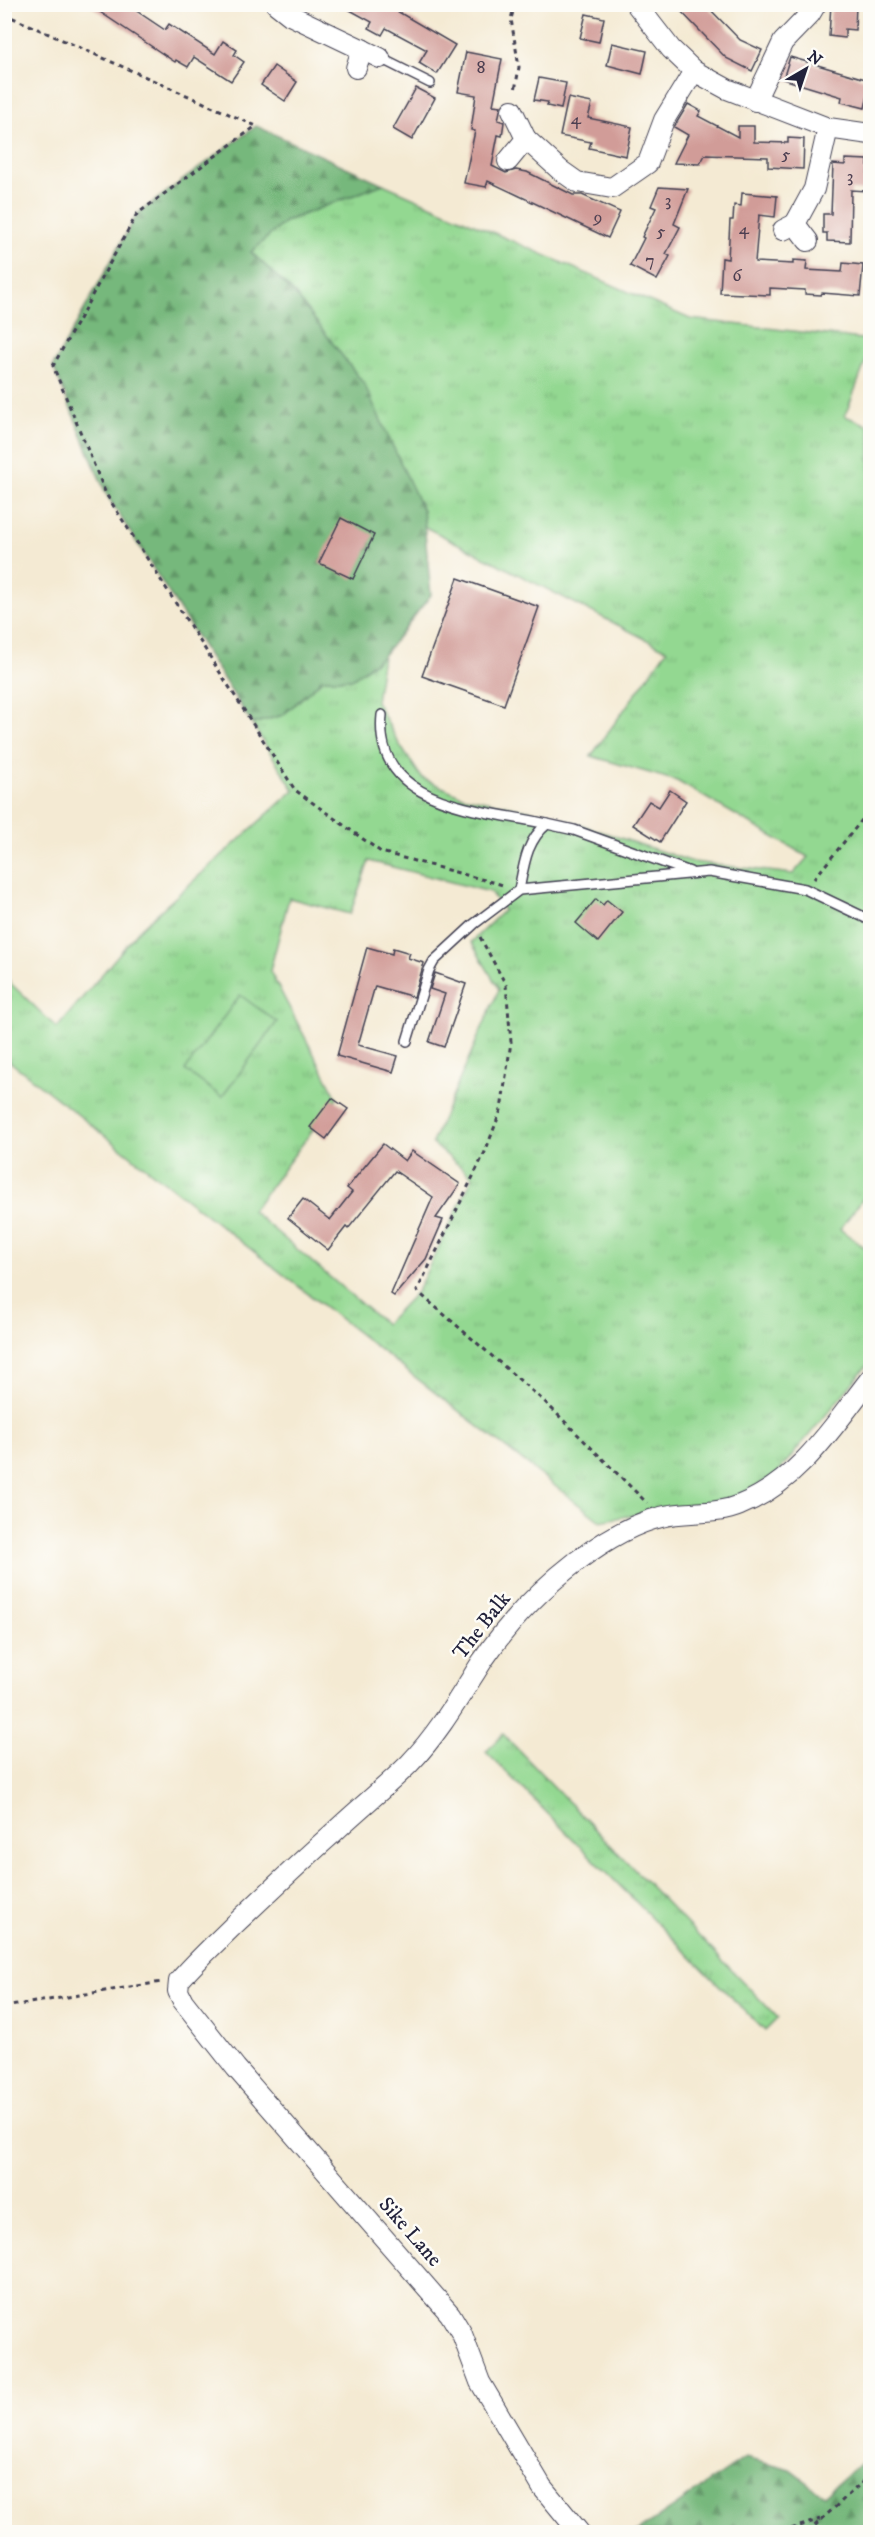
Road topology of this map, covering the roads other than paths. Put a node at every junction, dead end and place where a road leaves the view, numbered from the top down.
1 (276, 4) edge
2 (636, 4) edge
3 (816, 4) edge
4 (371, 54) junction
5 (356, 68) dead end
6 (694, 71) junction
7 (430, 83) dead end
8 (755, 101) junction
9 (513, 110) road end
10 (828, 129) junction
11 (870, 135) edge
12 (526, 139) junction
13 (508, 161) dead end
14 (808, 241) dead end
15 (382, 715) dead end
16 (547, 824) junction
17 (695, 874) junction
18 (519, 890) junction
19 (870, 920) edge
20 (407, 1041) dead end
21 (870, 1379) edge
22 (178, 1981) joint
23 (579, 2532) edge

1 - 4 street
2 - 6 street
3 - 8 street
4 - 5 street
4 - 7 lane
6 - 8 street
6 - 12 street
8 - 10 street
9 - 12 street
10 - 11 street
10 - 14 street
12 - 13 street
15 - 16 lane
16 - 17 lane
16 - 18 lane
17 - 18 lane
17 - 19 lane
18 - 20 lane
21 - 22 street, The Balk
22 - 23 street, Sike Lane

